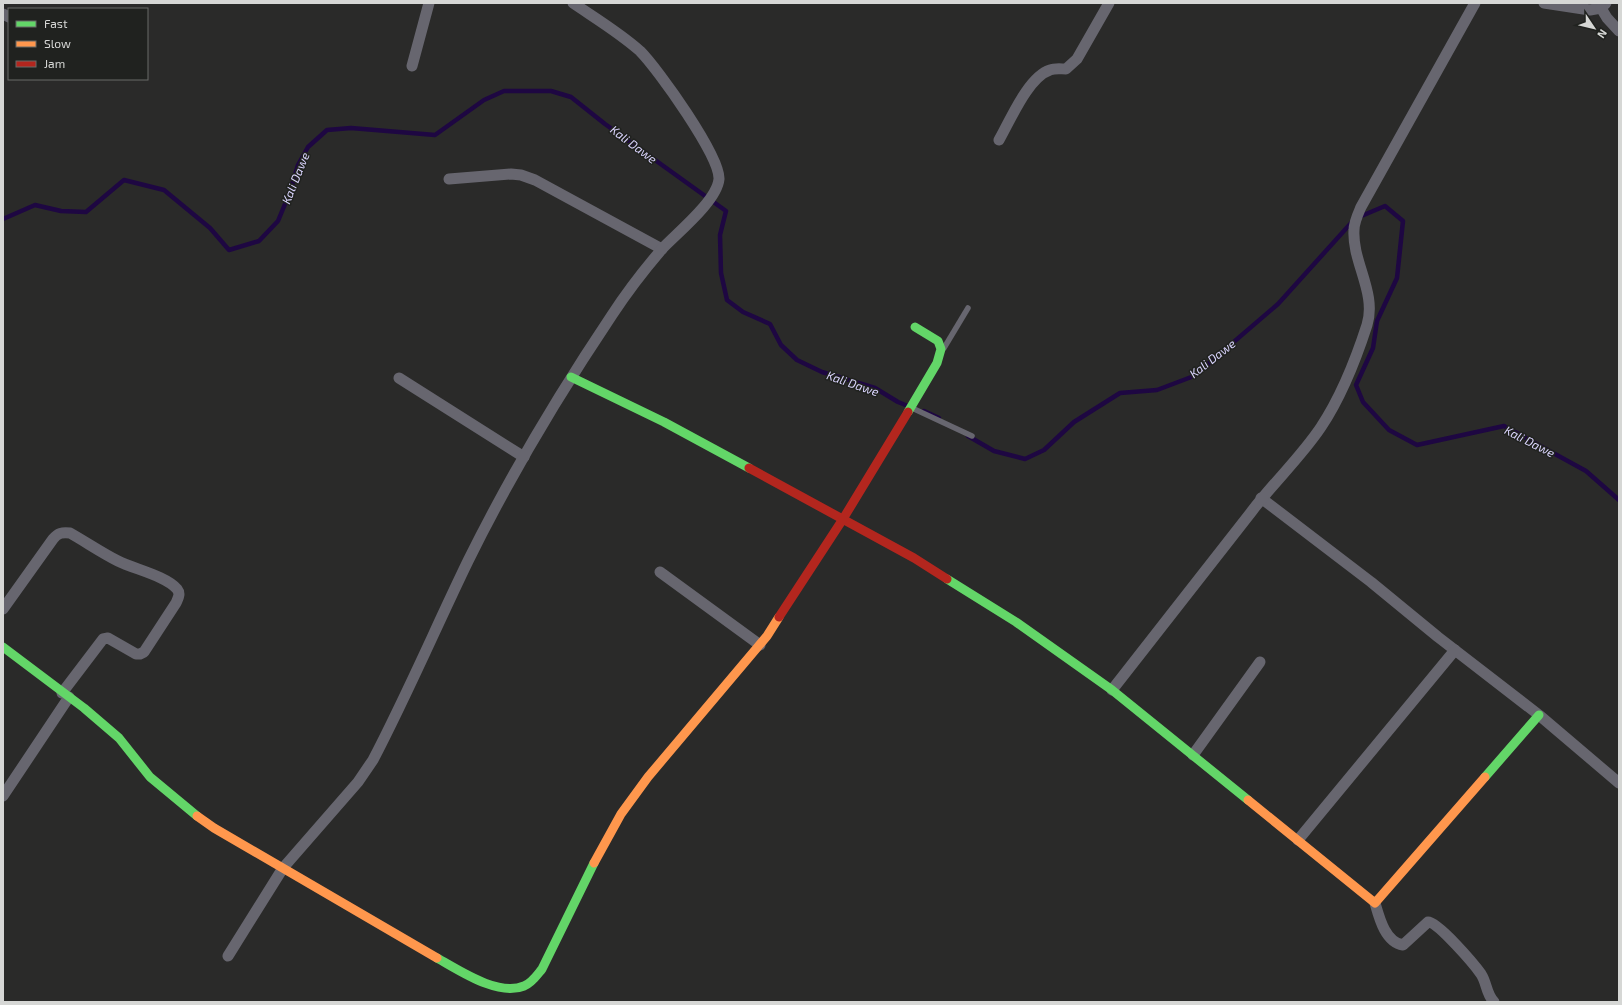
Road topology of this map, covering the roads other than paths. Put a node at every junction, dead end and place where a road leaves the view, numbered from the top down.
1 (429, 3) edge
2 (573, 3) edge
3 (1110, 3) edge
4 (1475, 3) edge
5 (1544, 3) edge
6 (1604, 5) edge
7 (1619, 31) edge
8 (412, 66) dead end
9 (999, 140) dead end
10 (449, 179) dead end
11 (662, 249) junction
12 (968, 308) dead end
13 (915, 327) dead end
14 (942, 352) junction
15 (571, 377) junction
16 (399, 378) dead end
17 (910, 407) junction
18 (972, 436) dead end
19 (524, 457) junction
20 (1261, 498) junction
21 (843, 519) junction
22 (660, 572) dead end
23 (3, 609) edge
24 (760, 645) junction
25 (3, 647) edge
26 (1455, 650) junction
27 (1260, 662) dead end
28 (1112, 690) junction
29 (66, 695) junction
30 (1539, 715) junction
31 (1193, 755) junction
32 (1619, 783) edge
33 (3, 796) edge
34 (1298, 840) junction
35 (283, 868) junction
36 (1375, 903) junction
37 (228, 956) dead end
38 (1494, 1002) edge

1 - 8 street
2 - 11 street
3 - 9 street
4 - 20 street
5 - 6 street
6 - 7 street
10 - 11 street
11 - 15 street
12 - 14 lane
13 - 14 street
14 - 17 street
15 - 19 street
15 - 21 street
16 - 19 street
17 - 18 lane
17 - 21 street
19 - 35 street
20 - 26 street
20 - 28 street
21 - 24 street
21 - 28 street
22 - 24 street
23 - 29 street
24 - 35 street
25 - 29 street
26 - 30 street
26 - 34 street
27 - 31 street
28 - 31 street
29 - 33 street
29 - 35 street
30 - 32 street
30 - 36 street
31 - 34 street
34 - 36 street
35 - 37 street
36 - 38 street

